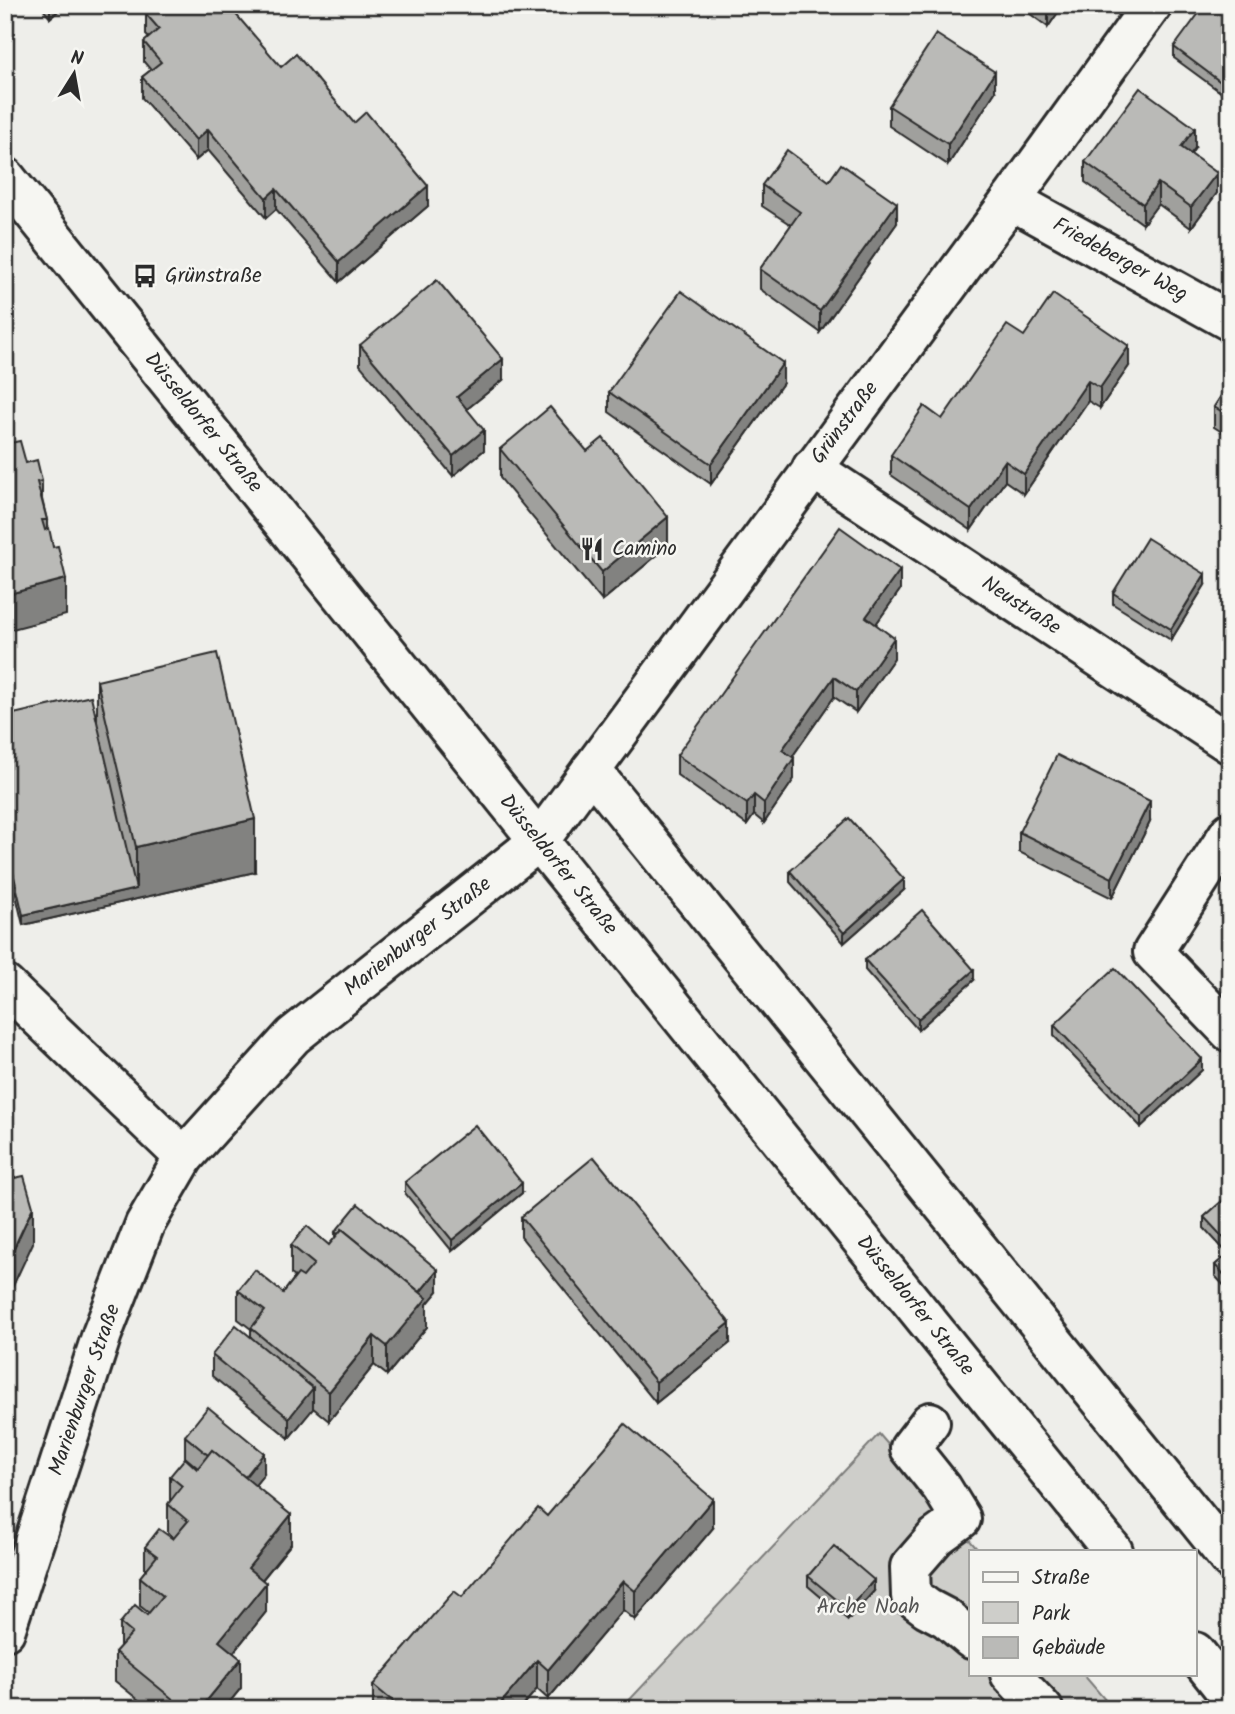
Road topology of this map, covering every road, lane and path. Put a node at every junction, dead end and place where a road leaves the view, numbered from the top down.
1 (1152, 5) edge
2 (5, 177) edge
3 (1011, 200) junction
4 (1230, 321) edge
5 (812, 468) junction
6 (1230, 744) edge
7 (591, 770) junction
8 (1230, 832) edge
9 (539, 841) junction
10 (5, 985) edge
11 (1230, 1032) edge
12 (184, 1157) junction
13 (930, 1422) dead end
14 (1112, 1550) edge
15 (1230, 1560) edge
16 (5, 1631) edge
17 (969, 1637) edge
18 (1196, 1654) edge
19 (1012, 1676) edge
20 (1230, 1696) edge
21 (1042, 1709) edge

1 - 3 street, Grünstraße
2 - 9 street, Düsseldorfer Straße
3 - 4 street, Friedeberger Weg
3 - 5 street, Grünstraße
5 - 6 street, Neustraße
5 - 7 street, Grünstraße
7 - 9 street, Grünstraße
7 - 15 street
8 - 11 street
9 - 12 street, Marienburger Straße
9 - 14 street, Düsseldorfer Straße
10 - 12 street
12 - 16 street, Marienburger Straße
13 - 17 street
18 - 20 street
19 - 21 street

